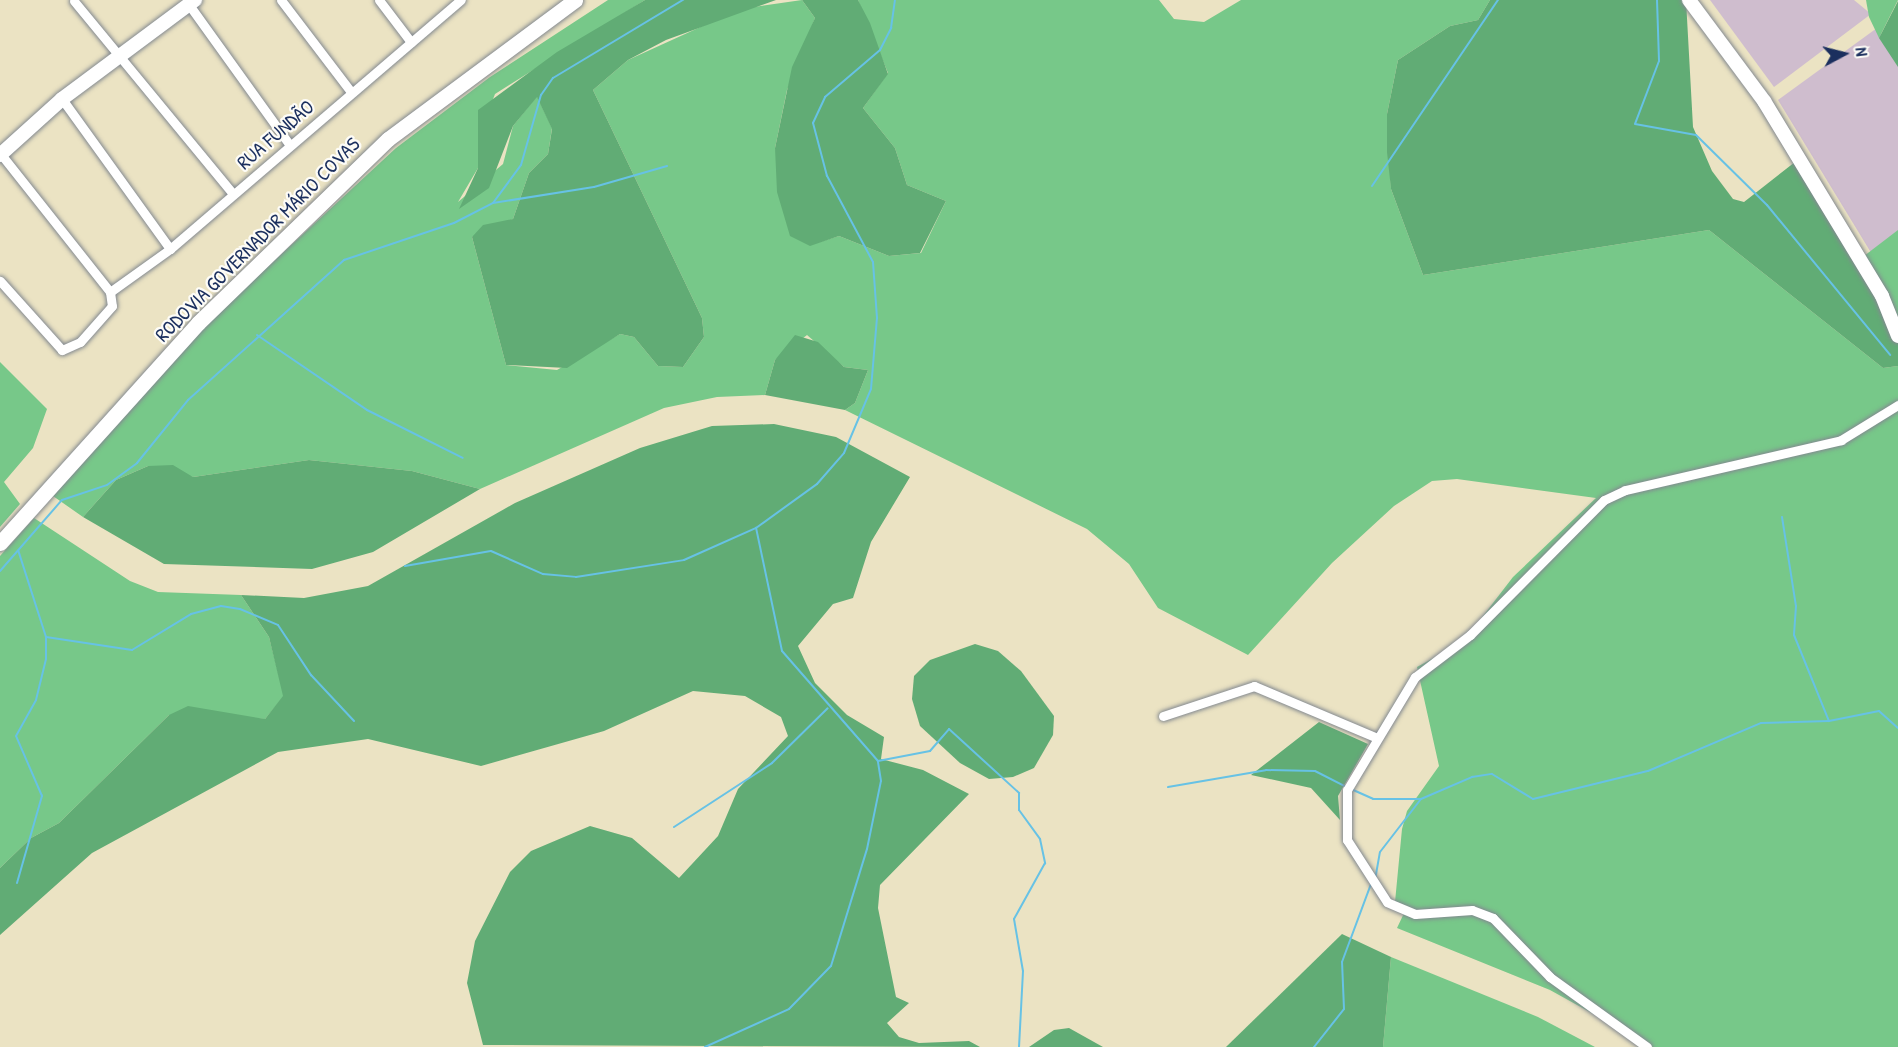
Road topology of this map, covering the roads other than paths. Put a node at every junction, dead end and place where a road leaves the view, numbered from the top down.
1 (281, 0) edge
2 (379, 0) edge
3 (461, 0) edge
4 (575, 0) edge
5 (1689, 0) edge
6 (74, 1) edge
7 (190, 1) edge
8 (411, 42) junction
9 (121, 53) junction
10 (351, 92) junction
11 (62, 99) junction
12 (289, 144) junction
13 (0, 154) edge
14 (233, 194) junction
15 (170, 249) junction
16 (0, 281) edge
17 (111, 295) junction
18 (1898, 336) edge
19 (1898, 405) edge
20 (0, 543) edge
21 (1164, 716) dead end
22 (1375, 737) junction
23 (1647, 1047) edge

1 - 10 street
2 - 8 street
3 - 8 street, RUA FUNDÃO
4 - 20 main road, RODOVIA GOVERNADOR MÁRIO COVAS
5 - 18 street
6 - 9 street
7 - 9 street
7 - 12 street
8 - 10 street, RUA FUNDÃO
9 - 11 street
9 - 14 street
10 - 12 street, RUA FUNDÃO
11 - 13 street
11 - 15 street
12 - 14 street, RUA FUNDÃO
13 - 17 street
14 - 15 street, RUA FUNDÃO
15 - 17 street, RUA FUNDÃO
16 - 17 street
19 - 22 street
21 - 22 street
22 - 23 street

